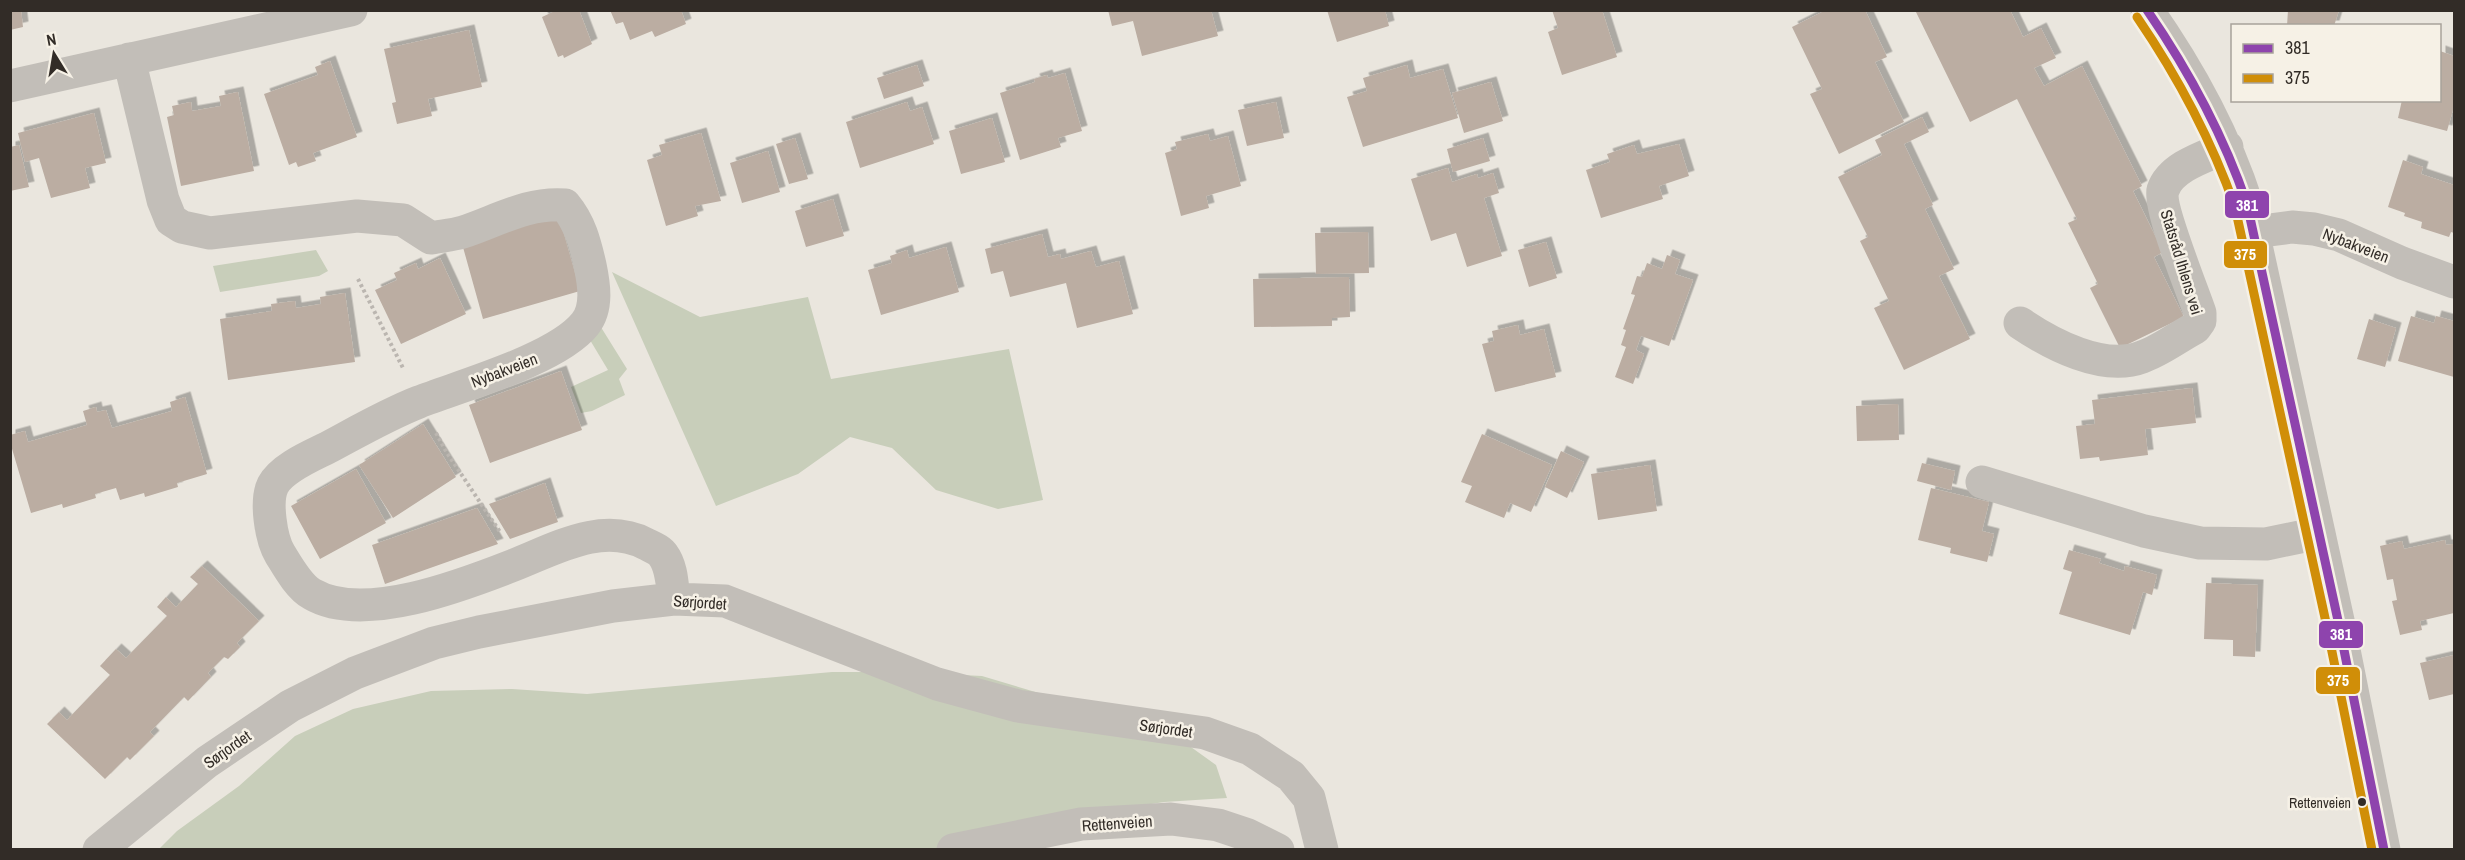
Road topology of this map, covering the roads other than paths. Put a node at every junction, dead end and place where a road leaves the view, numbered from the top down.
1 (351, 10) edge
2 (2147, 10) edge
3 (296, 17) edge
4 (129, 59) junction
5 (10, 86) edge
6 (2227, 147) junction
7 (2254, 232) junction
8 (2454, 282) edge
9 (2020, 323) dead end
10 (1982, 482) dead end
11 (2319, 533) junction
12 (674, 599) junction
13 (99, 849) edge
14 (953, 849) edge
15 (1278, 849) edge
16 (1322, 849) edge
17 (2384, 849) edge

1 - 3 street
2 - 6 street
3 - 4 street
4 - 5 street
4 - 12 street, Nybakveien
6 - 7 street
6 - 9 street, Statsråd Ihlens vei
7 - 8 street, Nybakveien
7 - 11 street
10 - 11 street
11 - 17 street
12 - 13 street, Sørjordet
12 - 16 street, Sørjordet
14 - 15 street, Rettenveien

